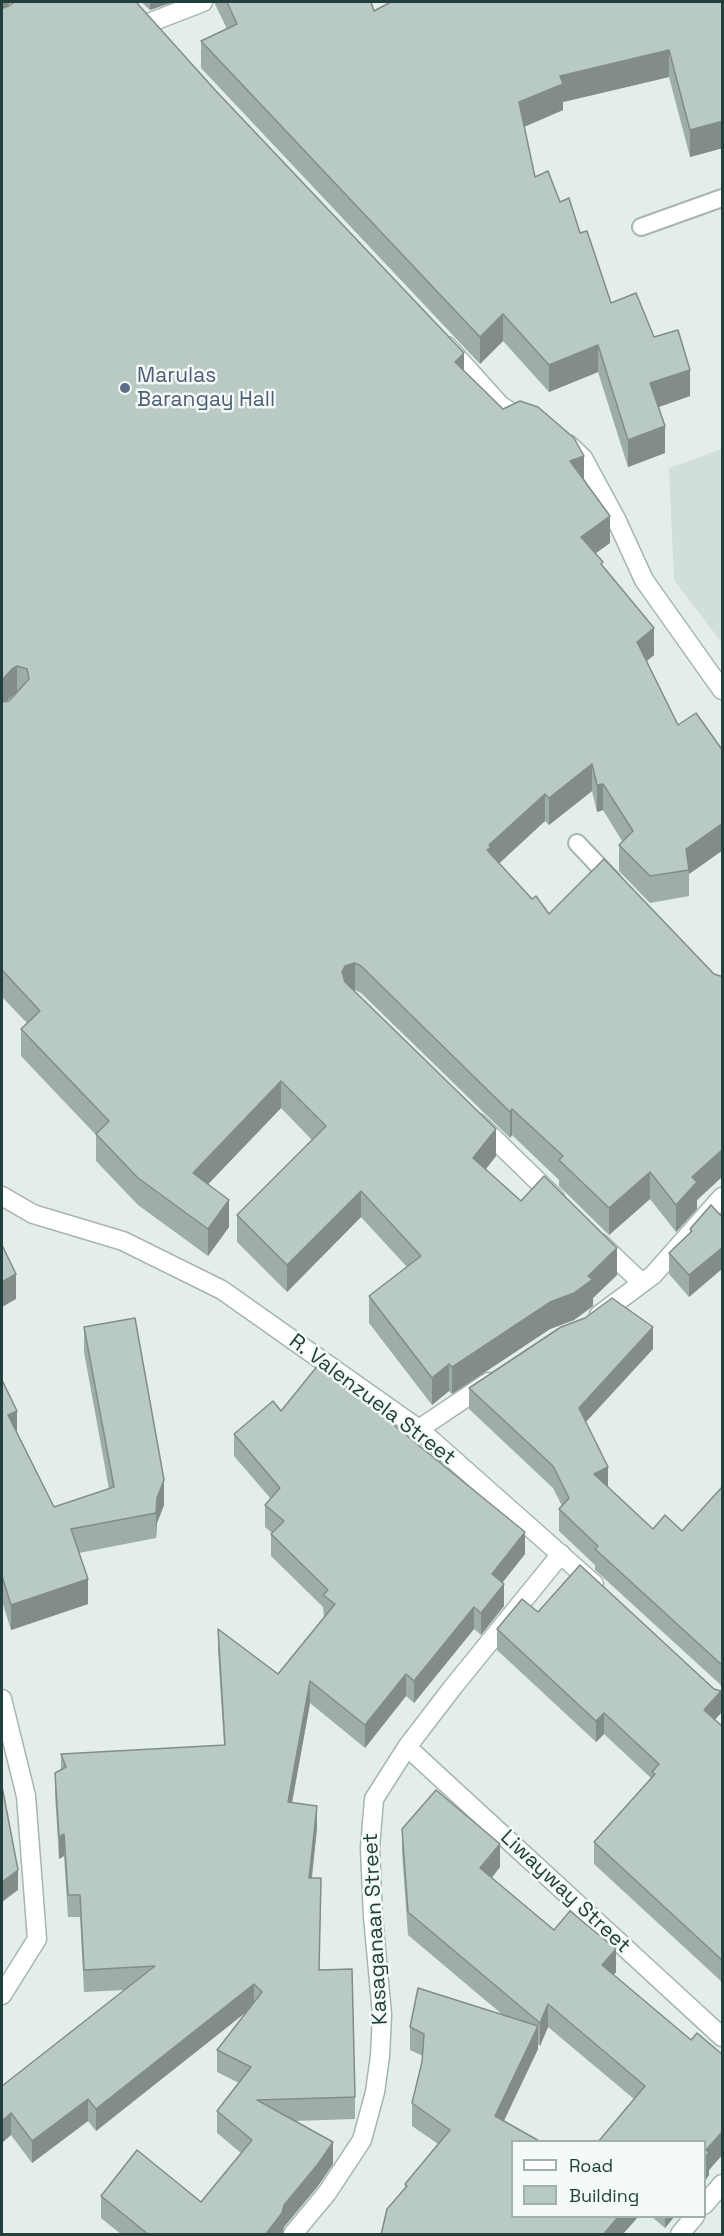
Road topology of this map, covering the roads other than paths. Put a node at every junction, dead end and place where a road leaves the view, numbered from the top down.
1 (203, 2) edge
2 (134, 9) edge
3 (146, 24) junction
4 (162, 41) edge
5 (723, 198) edge
6 (641, 226) dead end
7 (434, 332) edge
8 (723, 690) edge
9 (577, 843) dead end
10 (626, 893) edge
11 (464, 1109) edge
12 (2, 1196) edge
13 (723, 1197) edge
14 (566, 1209) edge
15 (591, 1233) edge
16 (642, 1283) junction
17 (588, 1323) edge
18 (507, 1370) edge
19 (419, 1429) junction
20 (561, 1554) junction
21 (604, 1593) edge
22 (2, 1699) edge
23 (407, 1747) junction
24 (2, 1995) edge
25 (723, 2037) edge
26 (723, 2184) edge
27 (706, 2204) edge
28 (694, 2218) edge
29 (293, 2235) edge
30 (680, 2235) edge

1 - 3 street
2 - 3 street
3 - 4 street
5 - 6 lane
7 - 8 street
9 - 10 lane
11 - 14 street
12 - 19 street, R. Valenzuela Street
13 - 16 street
15 - 16 street
16 - 17 street
18 - 19 street
19 - 20 street, R. Valenzuela Street
20 - 21 street, R. Valenzuela Street
20 - 23 street, Kasaganaan Street
22 - 24 street
23 - 25 street, Liwayway Street
23 - 29 street, Kasaganaan Street
26 - 27 street
28 - 30 street

